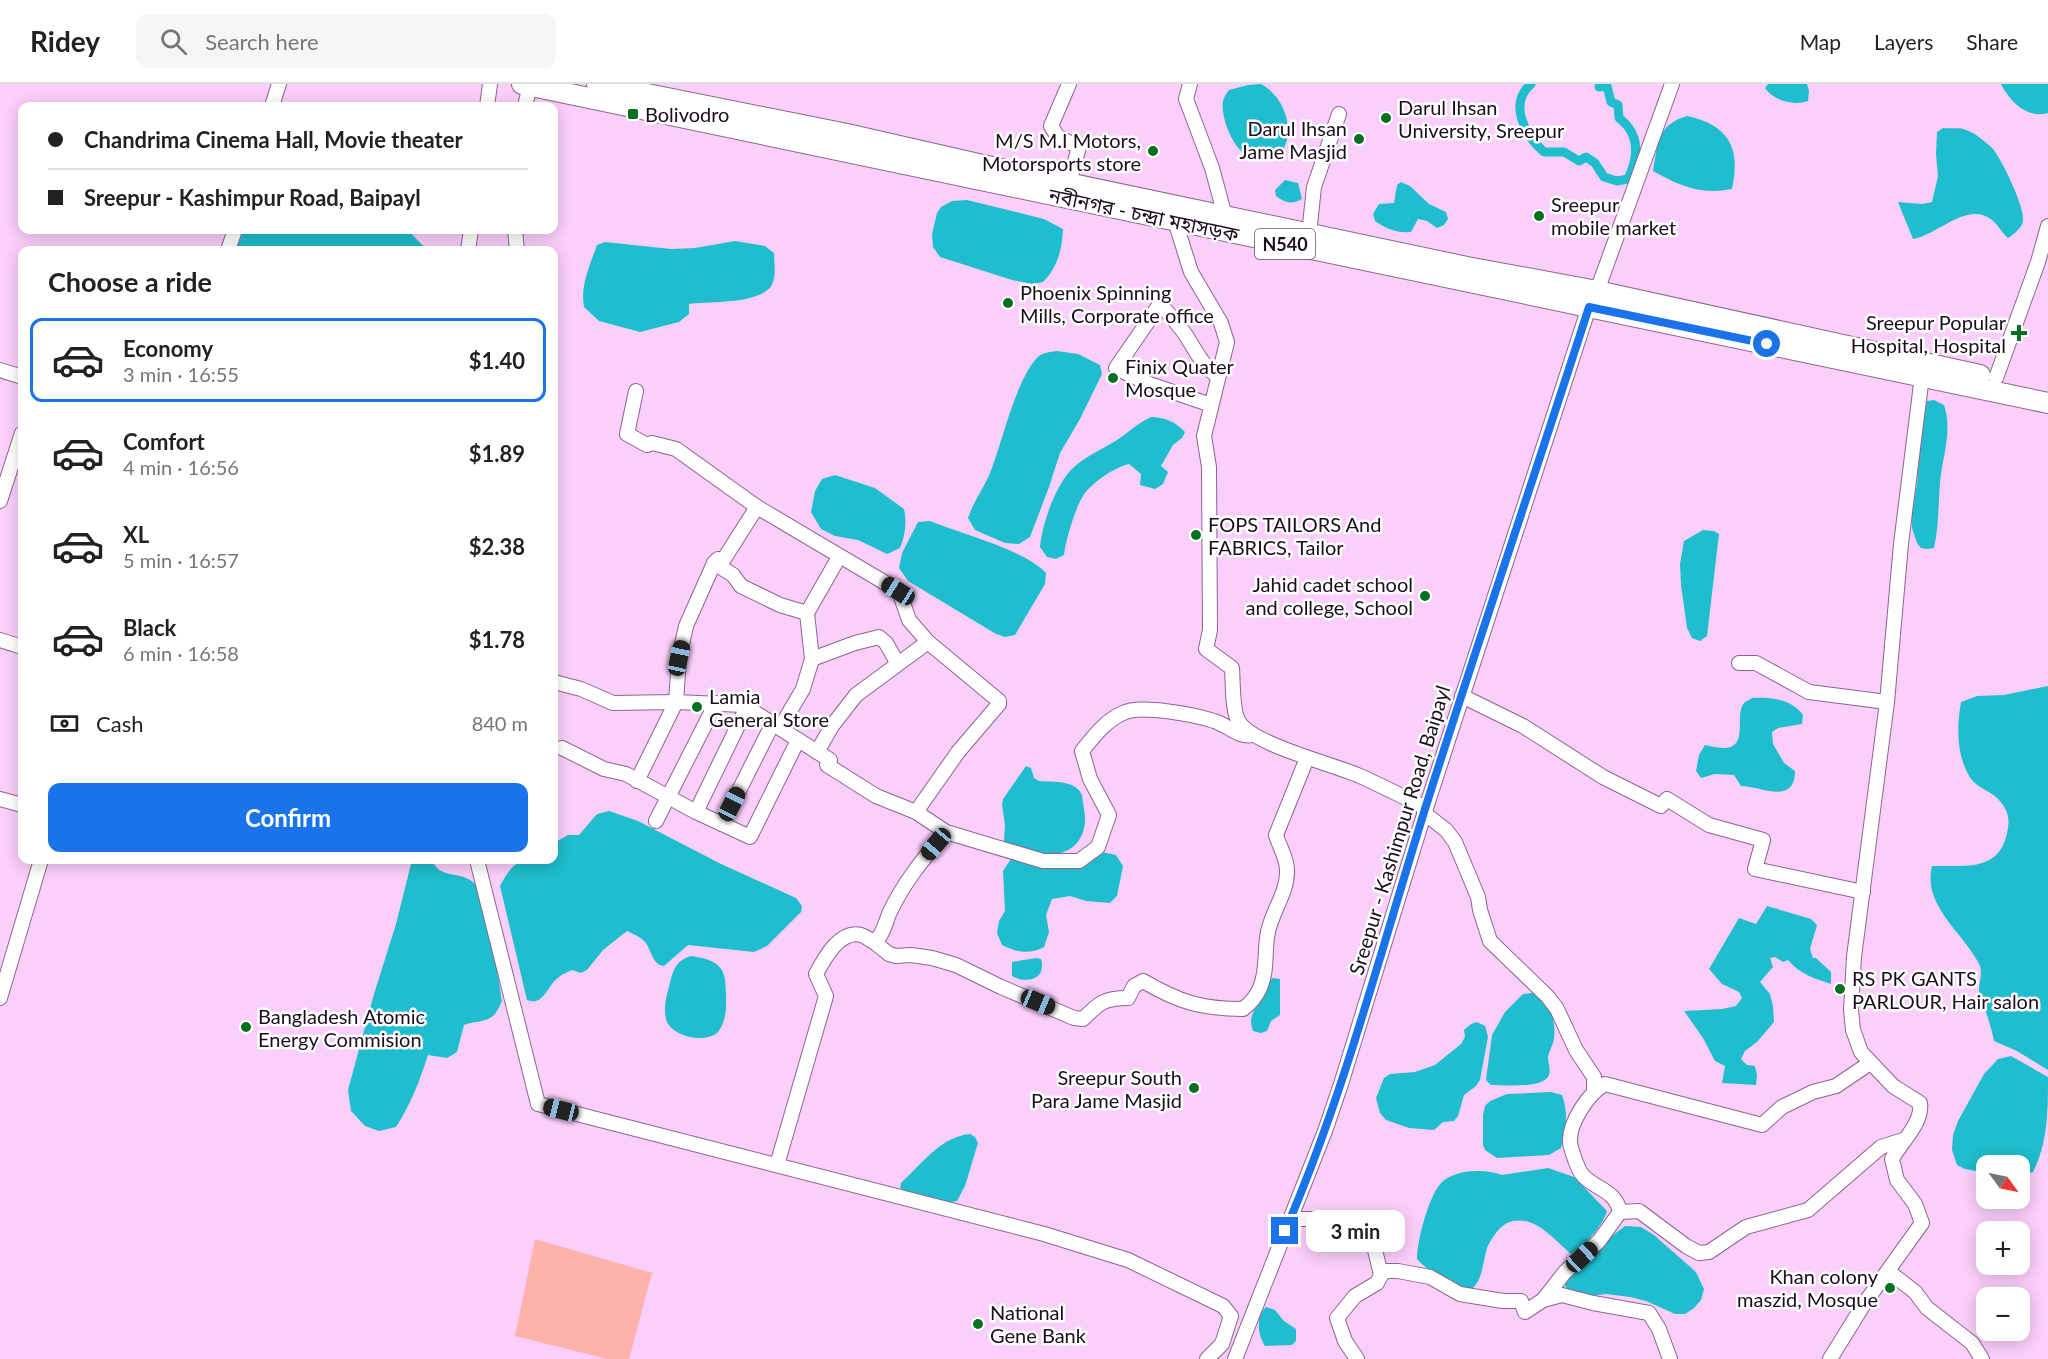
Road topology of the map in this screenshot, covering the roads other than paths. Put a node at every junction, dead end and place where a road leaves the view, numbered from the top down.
1 (279, 84) edge
2 (490, 84) edge
3 (599, 84) edge
4 (1069, 84) edge
5 (1190, 84) edge
6 (1672, 84) edge
7 (526, 85) edge
8 (273, 102) edge
9 (488, 102) edge
10 (525, 102) edge
11 (1339, 114) dead end
12 (1069, 183) junction
13 (1225, 216) junction
14 (1175, 221) junction
15 (2048, 226) edge
16 (1309, 234) junction
17 (1593, 299) junction
18 (0, 370) edge
19 (18, 376) edge
20 (1218, 376) junction
21 (1922, 376) junction
22 (1996, 378) junction
23 (2048, 389) edge
24 (636, 391) dead end
25 (2048, 403) edge
26 (1211, 405) junction
27 (18, 445) edge
28 (0, 501) edge
29 (757, 507) junction
30 (839, 557) junction
31 (714, 563) junction
32 (807, 613) junction
33 (928, 642) junction
34 (1, 645) edge
35 (18, 647) edge
36 (812, 658) junction
37 (1739, 663) dead end
38 (898, 664) junction
39 (558, 683) edge
40 (1462, 696) junction
41 (676, 702) junction
42 (1887, 702) junction
43 (716, 703) junction
44 (747, 707) junction
45 (777, 725) junction
46 (1253, 735) junction
47 (798, 740) junction
48 (562, 748) dead end
49 (817, 752) junction
50 (1307, 758) junction
51 (637, 781) junction
52 (668, 798) junction
53 (0, 799) edge
54 (18, 804) edge
55 (1425, 810) junction
56 (696, 812) junction
57 (915, 812) junction
58 (656, 821) dead end
59 (722, 824) junction
60 (946, 832) junction
61 (39, 864) edge
62 (478, 864) edge
63 (1863, 892) junction
64 (874, 942) junction
65 (7, 948) edge
66 (0, 998) edge
67 (1870, 1063) junction
68 (1594, 1090) junction
69 (1903, 1140) junction
70 (777, 1165) junction
71 (1620, 1212) junction
72 (1290, 1220) junction
73 (1888, 1271) junction
74 (1381, 1275) junction
75 (1544, 1300) junction
76 (1207, 1359) edge
77 (1235, 1359) edge
78 (1357, 1359) edge
79 (1670, 1359) edge
80 (1830, 1359) edge
81 (1982, 1359) edge

1 - 8 street
2 - 9 street
3 - 12 highway, নবীনগর - চন্দ্রা মহাসড়ক / N540
4 - 12 street
5 - 13 street
6 - 17 street, Sreepur - Kashimpur Road, Baipayl
7 - 10 street
7 - 14 highway, নবীনগর - চন্দ্রা মহাসড়ক / N540
11 - 16 street
12 - 13 highway, নবীনগর - চন্দ্রা মহাসড়ক / N540
13 - 16 highway, নবীনগর - চন্দ্রা মহাসড়ক / N540
14 - 17 highway, নবীনগর - চন্দ্রা মহাসড়ক / N540
14 - 20 street
15 - 22 street
16 - 17 highway, নবীনগর - চন্দ্রা মহাসড়ক / N540
17 - 21 highway, নবীনগর - চন্দ্রা মহাসড়ক / N540
17 - 22 highway, নবীনগর - চন্দ্রা মহাসড়ক / N540
17 - 40 street, Sreepur - Kashimpur Road, Baipayl
18 - 19 street
20 - 26 street
20 - 26 street
21 - 25 highway, নবীনগর - চন্দ্রা মহাসড়ক / N540
21 - 42 street
22 - 23 highway, নবীনগর - চন্দ্রা মহাসড়ক / N540
24 - 29 street
26 - 46 street
27 - 28 street
29 - 30 street
29 - 31 street
30 - 32 street
30 - 33 street
31 - 32 street
31 - 41 street
32 - 36 street
33 - 38 street
33 - 57 street
34 - 35 street
36 - 38 street
36 - 45 street
37 - 42 street
38 - 49 street
39 - 41 street
40 - 55 street, Sreepur - Kashimpur Road, Baipayl
40 - 63 street
41 - 43 street
41 - 51 street
42 - 63 street
43 - 44 street
43 - 52 street
44 - 45 street
44 - 56 street
45 - 47 street
45 - 59 street
46 - 50 street
46 - 60 street
47 - 49 street
47 - 59 street
48 - 51 street
49 - 57 street
50 - 55 street
50 - 64 street
51 - 52 street
52 - 56 street
52 - 58 street
53 - 54 street
55 - 68 street
55 - 72 street, Sreepur - Kashimpur Road, Baipayl
56 - 59 street
57 - 60 street
60 - 64 street
61 - 65 street
62 - 70 street
63 - 67 street
64 - 70 street
65 - 66 street
67 - 68 street
67 - 69 street
68 - 71 street
69 - 71 street
69 - 73 street
70 - 76 street
71 - 75 street
72 - 74 street
72 - 77 street, Sreepur - Kashimpur Road, Baipayl
73 - 80 street
73 - 81 street
74 - 75 street
74 - 78 street
75 - 79 street

